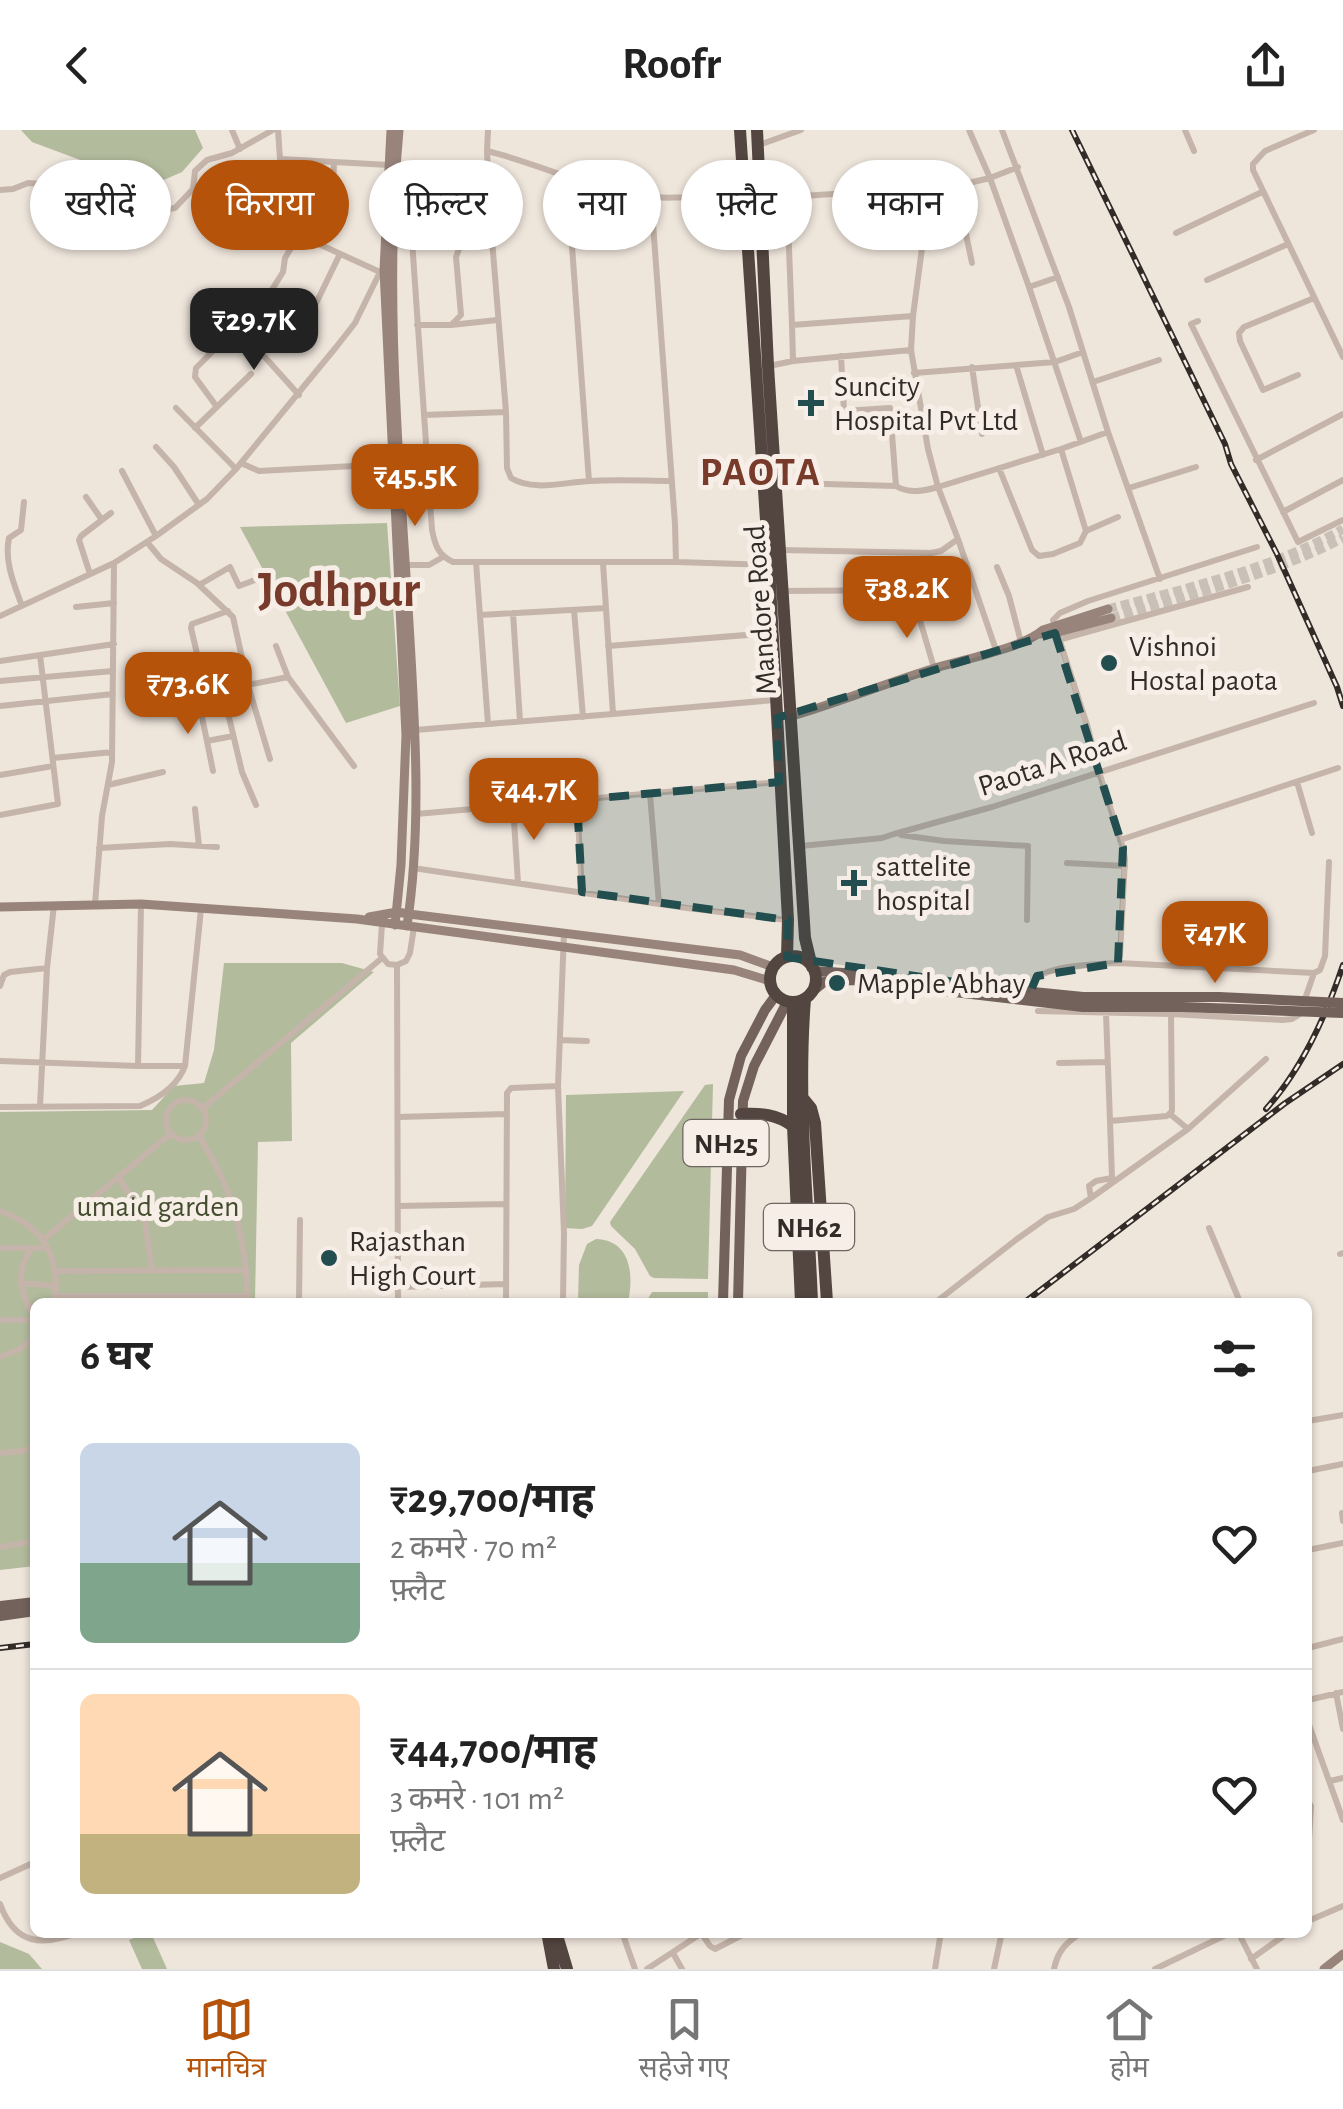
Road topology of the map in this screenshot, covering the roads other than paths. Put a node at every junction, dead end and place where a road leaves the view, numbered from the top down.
1 (232, 130) edge
2 (249, 130) edge
3 (276, 130) edge
4 (390, 130) edge
5 (399, 130) edge
6 (488, 130) edge
7 (740, 130) edge
8 (757, 130) edge
9 (801, 130) edge
10 (970, 130) edge
11 (1002, 130) edge
12 (1185, 130) edge
13 (1314, 130) edge
14 (255, 139) junction
15 (758, 146) junction
16 (240, 149) junction
17 (487, 151) junction
18 (1194, 151) dead end
19 (296, 160) edge
20 (389, 160) edge
21 (487, 160) edge
22 (742, 160) edge
23 (759, 160) edge
24 (1018, 167) junction
25 (543, 168) edge
26 (990, 178) junction
27 (978, 181) edge
28 (0, 190) edge
29 (1262, 192) junction
30 (1176, 233) dead end
31 (1288, 244) junction
32 (383, 250) edge
33 (413, 250) edge
34 (459, 250) edge
35 (493, 250) edge
36 (572, 250) edge
37 (656, 250) edge
38 (749, 250) edge
39 (763, 250) edge
40 (789, 250) edge
41 (922, 250) edge
42 (969, 250) edge
43 (340, 254) junction
44 (972, 263) dead end
45 (382, 271) junction
46 (1058, 277) junction
47 (1208, 280) dead end
48 (1029, 287) junction
49 (268, 296) junction
50 (1314, 298) junction
51 (913, 316) junction
52 (498, 320) junction
53 (1198, 320) dead end
54 (451, 324) junction
55 (792, 324) junction
56 (417, 325) junction
57 (236, 326) junction
58 (911, 350) junction
59 (1083, 352) junction
60 (841, 356) junction
61 (1343, 357) edge
62 (793, 360) junction
63 (1159, 360) dead end
64 (1055, 362) junction
65 (768, 366) junction
66 (1016, 366) junction
67 (972, 367) junction
68 (914, 373) junction
69 (251, 374) dead end
70 (1298, 375) dead end
71 (1093, 382) junction
72 (299, 395) junction
73 (217, 406) junction
74 (176, 408) dead end
75 (506, 412) junction
76 (1343, 414) edge
77 (424, 415) junction
78 (195, 428) junction
79 (1108, 432) junction
80 (982, 434) dead end
81 (1081, 442) junction
82 (156, 446) dead end
83 (1061, 449) junction
84 (1043, 455) junction
85 (1256, 460) junction
86 (392, 464) junction
87 (239, 466) junction
88 (999, 468) junction
89 (1196, 468) dead end
90 (122, 471) dead end
91 (589, 480) junction
92 (1343, 480) edge
93 (672, 481) junction
94 (825, 484) dead end
95 (896, 486) junction
96 (938, 487) junction
97 (1129, 488) junction
98 (86, 498) dead end
99 (24, 502) dead end
100 (198, 505) junction
101 (1283, 512) junction
102 (111, 513) dead end
103 (1118, 517) dead end
104 (102, 520) junction
105 (1343, 520) edge
106 (1086, 531) junction
107 (156, 536) junction
108 (958, 538) junction
109 (147, 542) junction
110 (4, 547) edge
111 (1257, 547) dead end
112 (781, 550) junction
113 (444, 557) junction
114 (476, 562) junction
115 (603, 562) junction
116 (676, 562) junction
117 (114, 563) junction
118 (406, 565) junction
119 (769, 565) junction
120 (997, 567) dead end
121 (90, 574) junction
122 (263, 578) dead end
123 (1160, 579) junction
124 (198, 585) junction
125 (1248, 587) dead end
126 (917, 590) dead end
127 (783, 591) junction
128 (114, 603) junction
129 (915, 603) dead end
130 (22, 606) junction
131 (76, 607) dead end
132 (606, 608) junction
133 (574, 610) junction
134 (228, 611) junction
135 (513, 613) junction
136 (1109, 613) tunnel mouth
137 (480, 615) junction
138 (0, 616) edge
139 (772, 632) junction
140 (1056, 633) junction
141 (1021, 642) junction
142 (114, 644) junction
143 (276, 646) dead end
144 (608, 646) junction
145 (996, 650) junction
146 (40, 655) junction
147 (198, 658) dead end
148 (0, 661) edge
149 (934, 668) junction
150 (114, 671) junction
151 (43, 676) junction
152 (288, 677) junction
153 (0, 681) edge
154 (248, 685) junction
155 (113, 694) junction
156 (198, 696) dead end
157 (776, 700) junction
158 (46, 701) junction
159 (1314, 703) dead end
160 (0, 706) edge
161 (613, 714) junction
162 (583, 716) junction
163 (792, 717) junction
164 (776, 718) junction
165 (520, 721) junction
166 (488, 724) junction
167 (415, 730) junction
168 (233, 736) junction
169 (207, 741) junction
170 (112, 752) junction
171 (270, 759) dead end
172 (53, 762) junction
173 (354, 766) dead end
174 (1338, 768) dead end
175 (213, 770) dead end
176 (163, 772) dead end
177 (1099, 772) junction
178 (0, 774) edge
179 (779, 782) junction
180 (1297, 782) junction
181 (108, 785) junction
182 (650, 794) junction
183 (577, 800) junction
184 (256, 805) dead end
185 (512, 806) junction
186 (195, 808) dead end
187 (0, 814) edge
188 (414, 814) junction
189 (1312, 833) dead end
190 (894, 834) junction
191 (1120, 840) junction
192 (198, 846) junction
193 (800, 846) junction
194 (217, 847) dead end
195 (99, 848) junction
196 (1329, 862) dead end
197 (1067, 863) dead end
198 (1124, 866) junction
199 (412, 868) junction
200 (518, 883) junction
201 (582, 892) junction
202 (95, 904) junction
203 (142, 904) junction
204 (659, 904) junction
205 (54, 905) junction
206 (0, 907) edge
207 (201, 909) junction
208 (397, 912) junction
209 (409, 914) junction
210 (357, 919) junction
211 (788, 920) junction
212 (1027, 920) dead end
213 (382, 924) junction
214 (395, 925) junction
215 (410, 926) junction
216 (564, 933) junction
217 (564, 946) junction
218 (787, 957) junction
219 (382, 958) junction
220 (1118, 963) junction
221 (397, 965) junction
222 (48, 968) junction
223 (813, 969) junction
224 (1314, 973) junction
225 (771, 974) junction
226 (0, 986) edge
227 (794, 998) junction
228 (1034, 1002) junction
229 (1083, 1002) junction
230 (1343, 1003) edge
231 (1343, 1013) edge
232 (1106, 1014) junction
233 (1171, 1014) junction
234 (560, 1040) junction
235 (587, 1041) dead end
236 (1266, 1059) dead end
237 (0, 1060) edge
238 (42, 1062) junction
239 (1108, 1062) junction
240 (1059, 1063) dead end
241 (138, 1066) junction
242 (185, 1066) junction
243 (559, 1086) junction
244 (802, 1097) junction
245 (0, 1106) edge
246 (40, 1106) junction
247 (202, 1108) junction
248 (506, 1114) junction
249 (741, 1114) junction
250 (1170, 1114) junction
251 (398, 1117) junction
252 (1110, 1121) junction
253 (792, 1126) junction
254 (1188, 1129) junction
255 (170, 1134) junction
256 (199, 1135) junction
257 (799, 1152) junction
258 (118, 1176) junction
259 (1091, 1198) junction
260 (506, 1204) junction
261 (398, 1206) junction
262 (0, 1210) edge
263 (300, 1220) dead end
264 (1209, 1228) dead end
265 (45, 1244) junction
266 (0, 1248) edge
267 (32, 1248) junction
268 (56, 1270) junction
269 (152, 1270) junction
270 (246, 1270) junction
271 (723, 1273) junction
272 (738, 1273) junction
273 (20, 1284) junction
274 (506, 1284) junction
275 (57, 1286) junction
276 (398, 1287) junction
277 (55, 1298) edge
278 (248, 1298) edge
279 (300, 1298) edge
280 (398, 1298) edge
281 (506, 1298) edge
282 (563, 1298) edge
283 (723, 1298) edge
284 (738, 1298) edge
285 (800, 1298) edge
286 (812, 1298) edge
287 (826, 1298) edge
288 (941, 1298) edge
289 (1238, 1298) edge
290 (30, 1308) edge
291 (30, 1318) edge
292 (0, 1320) edge
293 (30, 1342) edge
294 (0, 1357) edge
295 (1343, 1415) edge
296 (1312, 1420) edge
297 (30, 1448) edge
298 (0, 1452) edge
299 (1343, 1464) edge
300 (1312, 1471) edge
301 (1342, 1514) edge
302 (1343, 1521) edge
303 (30, 1542) edge
304 (1343, 1543) edge
305 (0, 1547) edge
306 (1312, 1549) edge
307 (30, 1603) edge
308 (0, 1606) edge
309 (30, 1612) edge
310 (0, 1616) edge
311 (1343, 1640) edge
312 (1312, 1647) edge
313 (1340, 1693) edge
314 (1312, 1699) edge
315 (1343, 1729) edge
316 (1312, 1733) edge
317 (1343, 1778) edge
318 (1330, 1782) junction
319 (1343, 1820) edge
320 (30, 1864) edge
321 (0, 1878) edge
322 (0, 1904) edge
323 (1343, 1906) edge
324 (1312, 1919) edge
325 (65, 1938) edge
326 (549, 1938) edge
327 (558, 1938) edge
328 (624, 1938) edge
329 (695, 1938) edge
330 (705, 1938) edge
331 (737, 1938) edge
332 (940, 1938) edge
333 (1001, 1938) edge
334 (1073, 1938) edge
335 (1224, 1938) edge
336 (1239, 1938) edge
337 (1280, 1938) edge
338 (673, 1953) junction
339 (1343, 1954) edge
340 (1251, 1958) junction
341 (1173, 1965) edge
342 (1327, 1966) edge
343 (554, 1969) edge
344 (567, 1969) edge
345 (635, 1969) edge
346 (647, 1969) edge
347 (682, 1969) edge
348 (935, 1969) edge
349 (994, 1969) edge
350 (1054, 1969) edge
351 (1155, 1969) edge
352 (1256, 1969) edge
353 (1343, 1969) edge

1 - 16 street
2 - 14 street
3 - 14 street
3 - 19 street
4 - 20 street
5 - 118 street
6 - 17 street
7 - 22 highway, Mandore Road
8 - 15 highway, Mandore Road / NH62
9 - 15 street
10 - 26 street
11 - 24 street
12 - 18 street
13 - 29 street
14 - 16 street
15 - 23 highway, Mandore Road / NH62
16 - 28 street
17 - 21 street
17 - 25 street
24 - 26 street
24 - 46 street
26 - 27 street
26 - 48 street
29 - 30 street
29 - 31 street
31 - 47 street
31 - 50 street
32 - 45 street
33 - 56 street
34 - 54 street
35 - 52 street
36 - 91 street
37 - 93 street
38 - 119 highway, Mandore Road
39 - 65 highway, Mandore Road / NH62
40 - 55 street
41 - 51 street
42 - 44 street
43 - 45 street
43 - 49 street
43 - 49 street
45 - 72 street
45 - 86 street
46 - 48 street
46 - 59 street
48 - 64 street
49 - 57 street
50 - 61 street
50 - 70 street
51 - 55 street
51 - 58 street
52 - 54 street
52 - 75 street
53 - 85 street
54 - 56 street
55 - 62 street
56 - 77 street
57 - 72 street
57 - 73 street
58 - 60 street
58 - 68 street
59 - 64 street
59 - 71 street
60 - 62 street
60 - 95 street
62 - 65 street
63 - 71 street
64 - 66 street
64 - 81 street
65 - 112 highway, Mandore Road / NH62
66 - 67 street
66 - 84 street
67 - 68 street
67 - 80 street
68 - 96 street
69 - 73 street
71 - 79 street
72 - 87 street
73 - 78 street
74 - 78 street
75 - 77 street
75 - 91 street
76 - 85 street
77 - 113 street
78 - 87 street
79 - 81 street
79 - 97 street
81 - 83 street
82 - 100 street
83 - 84 street
83 - 106 street
84 - 88 street
85 - 101 street
86 - 87 street
86 - 208 street
87 - 100 street
88 - 96 street
88 - 106 street
89 - 97 street
90 - 107 street
91 - 93 street
92 - 101 street
93 - 116 street
94 - 95 street
95 - 96 street
96 - 108 street
97 - 123 street
98 - 104 street
99 - 110 street
100 - 107 street
101 - 105 street
102 - 104 street
103 - 106 street
104 - 121 street
107 - 109 street
108 - 112 street
108 - 145 street
109 - 117 street
109 - 124 street
110 - 130 street
111 - 123 street
112 - 127 highway, Mandore Road / NH62
113 - 114 street
113 - 118 street
114 - 115 street
114 - 137 street
115 - 116 street
115 - 132 street
116 - 119 street
117 - 121 street
117 - 128 street
118 - 167 street
119 - 139 highway, Mandore Road
120 - 141 street
121 - 130 street
122 - 124 street
123 - 140 street
124 - 134 street
125 - 140 street
126 - 127 street
127 - 163 highway, Mandore Road / NH62
128 - 131 street
128 - 142 street
129 - 149 street
130 - 138 street
132 - 133 street
132 - 144 street
133 - 135 street
133 - 162 street
134 - 147 street
134 - 154 street
135 - 137 street
135 - 165 street
136 - 140 street
137 - 166 street
139 - 144 street
139 - 157 highway, Mandore Road
140 - 141 street
140 - 177 street
141 - 145 street
142 - 146 street
142 - 150 street
143 - 152 street
144 - 161 street
145 - 149 street
146 - 148 street
146 - 151 street
149 - 163 street
150 - 151 street
150 - 155 street
151 - 153 street
151 - 158 street
152 - 154 street
152 - 173 street
154 - 168 street
154 - 171 street
155 - 158 street
155 - 170 street
156 - 169 street
157 - 161 street
157 - 164 highway, Mandore Road
158 - 160 street
158 - 172 street
159 - 177 street, Paota A Road
161 - 162 street
162 - 165 street
163 - 164 street
163 - 193 highway, Mandore Road / NH62
164 - 179 highway, Mandore Road
165 - 166 street
166 - 167 street
167 - 188 street
168 - 169 street
168 - 184 street
169 - 175 street
170 - 172 street
170 - 181 street
172 - 178 street
172 - 187 street
174 - 180 street
176 - 181 street
177 - 190 street, Paota A Road
177 - 191 street
179 - 182 street
179 - 211 highway, Mandore Road
180 - 189 street
180 - 191 street
181 - 195 street
182 - 183 street
182 - 204 street
183 - 185 street
183 - 201 street
185 - 188 street
185 - 200 street
186 - 192 street
188 - 199 street
190 - 193 street, Paota A Road
190 - 212 street
191 - 198 street
192 - 194 street
192 - 195 street
193 - 223 highway, Mandore Road / NH62
195 - 202 street
196 - 224 street
197 - 198 street
198 - 220 street
199 - 200 street
199 - 209 street
200 - 201 street
201 - 204 street
202 - 203 street
202 - 205 street
203 - 207 street
203 - 241 street
204 - 211 street
205 - 206 street
205 - 222 street
207 - 210 street
207 - 242 street
208 - 209 street
208 - 210 street
208 - 214 street
209 - 215 street
209 - 216 street
210 - 213 street
211 - 218 highway, Mandore Road
213 - 214 street
213 - 219 street
214 - 215 street
215 - 217 street
215 - 221 street
216 - 217 street
216 - 225 street
217 - 225 street
217 - 234 street
218 - 223 highway
218 - 225 highway
219 - 221 street
219 - 247 street
220 - 224 street
220 - 228 street
221 - 251 street
222 - 226 street
222 - 238 street
223 - 227 highway, NH62
223 - 228 main road
224 - 233 street
225 - 227 highway, NH62
227 - 228 main road
227 - 244 highway, NH62
227 - 249 main road, NH25
227 - 253 highway, NH62
227 - 271 main road, NH25
228 - 229 main road
228 - 232 street
229 - 230 main road, bridge
229 - 231 main road, bridge
232 - 233 street
232 - 239 street
233 - 250 street
234 - 235 street
234 - 243 street
236 - 254 street
237 - 238 street
238 - 241 street
238 - 246 street
239 - 240 street
239 - 252 street
241 - 242 street
242 - 246 street
243 - 248 street
243 - 282 street
244 - 257 highway, NH62
244 - 287 highway
245 - 246 street
247 - 255 street
247 - 256 street
248 - 251 street
248 - 260 street
249 - 253 highway
249 - 272 main road, NH25
250 - 252 street
250 - 254 street
251 - 261 street
252 - 259 street
253 - 257 highway, NH62
254 - 259 street
255 - 256 street
255 - 258 street
256 - 270 street
257 - 285 highway, NH62
257 - 286 highway, NH62
258 - 265 street
258 - 269 street
259 - 288 street
260 - 261 street
260 - 274 street
261 - 276 street
262 - 265 street
263 - 279 street
264 - 289 street
265 - 267 street
265 - 268 street
266 - 267 street
267 - 273 street
268 - 269 street
268 - 275 street
269 - 270 street
270 - 278 street
271 - 272 main road
271 - 283 main road, NH25
272 - 284 main road, NH25
273 - 275 street
273 - 290 street
274 - 276 street
274 - 281 street
275 - 277 street
276 - 280 street
291 - 292 street
293 - 294 street
295 - 296 street
297 - 298 street
299 - 300 street
301 - 302 street
303 - 305 street
304 - 306 street
307 - 308 main road
309 - 310 main road
311 - 312 street
313 - 314 street
313 - 315 street
316 - 318 street
317 - 318 street
318 - 319 street
320 - 321 street
322 - 325 street
323 - 324 street
326 - 343 highway
327 - 344 highway
328 - 345 street
329 - 338 street
330 - 331 street
332 - 348 street
333 - 349 street
334 - 350 street
335 - 341 street
336 - 340 street
337 - 340 street
338 - 346 street
338 - 347 street
339 - 342 street
340 - 352 street
341 - 351 street
342 - 353 street

